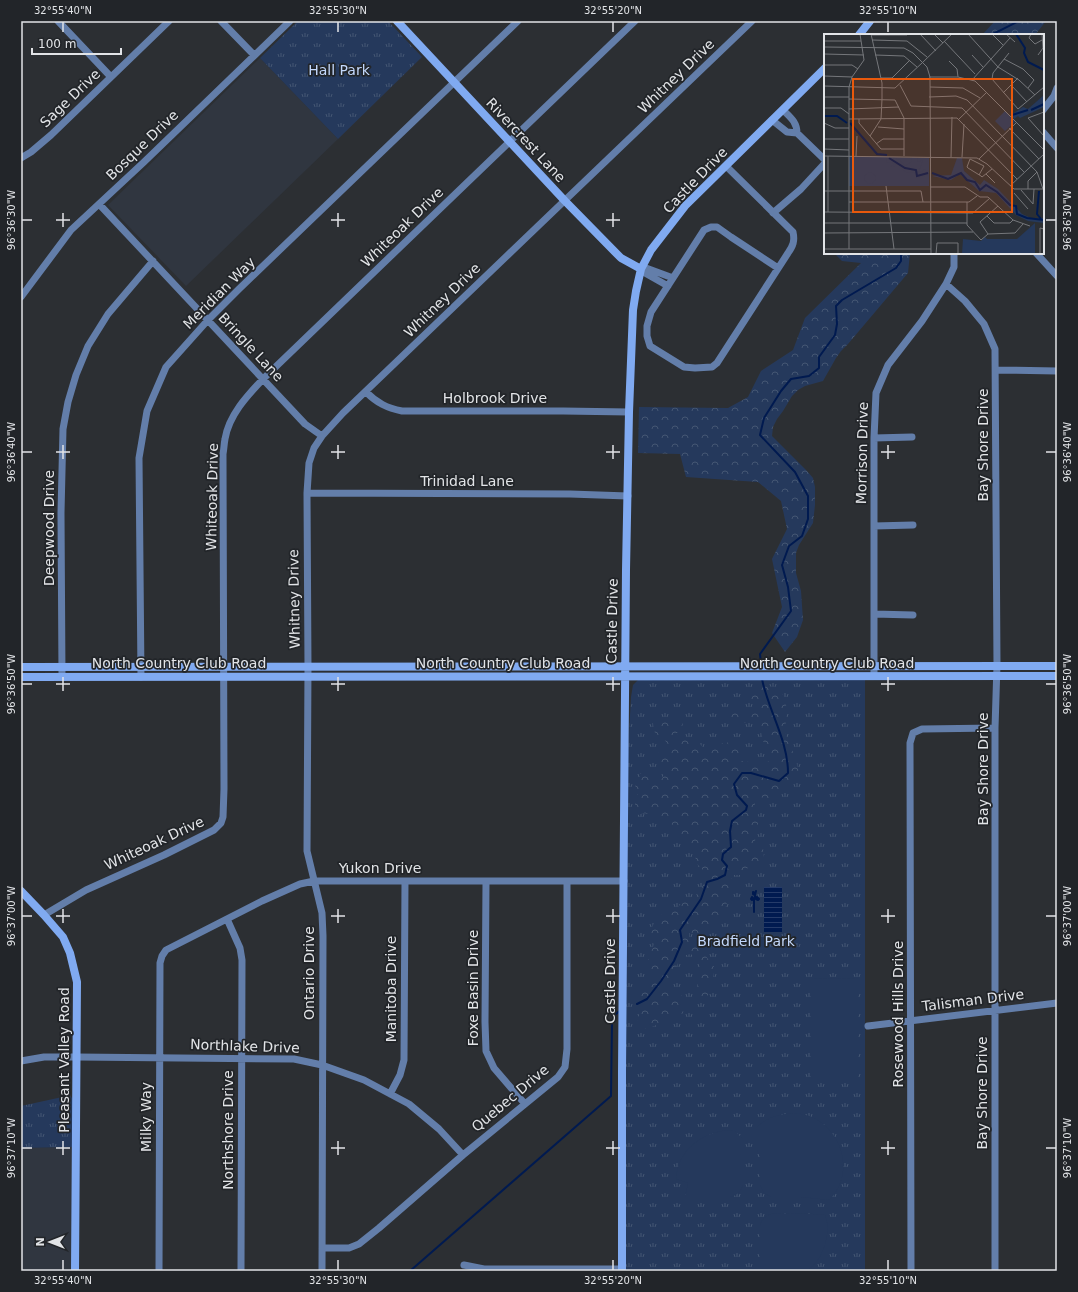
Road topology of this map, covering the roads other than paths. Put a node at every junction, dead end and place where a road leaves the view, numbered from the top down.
1 (58, 21) edge
2 (169, 21) edge
3 (221, 21) edge
4 (290, 21) edge
5 (518, 21) edge
6 (635, 21) edge
7 (752, 21) edge
8 (870, 21) edge
9 (399, 22) edge
10 (860, 34) edge
11 (254, 55) junction
12 (824, 69) edge
13 (111, 77) junction
14 (455, 83) junction
15 (1057, 88) edge
16 (1044, 109) edge
17 (783, 110) junction
18 (772, 120) junction
19 (797, 133) junction
20 (1044, 133) edge
21 (510, 142) junction
22 (1057, 148) edge
23 (21, 158) edge
24 (824, 161) edge
25 (824, 163) edge
26 (726, 166) junction
27 (565, 201) junction
28 (99, 204) junction
29 (773, 213) junction
30 (954, 254) edge
31 (1037, 254) edge
32 (152, 261) junction
33 (778, 268) junction
34 (641, 269) junction
35 (1057, 276) edge
36 (673, 278) junction
37 (946, 284) junction
38 (668, 286) junction
39 (21, 297) edge
40 (208, 320) junction
41 (996, 370) junction
42 (1057, 371) edge
43 (263, 379) junction
44 (366, 392) junction
45 (629, 412) junction
46 (322, 436) junction
47 (912, 437) dead end
48 (874, 438) junction
49 (307, 493) junction
50 (628, 496) junction
51 (913, 525) dead end
52 (874, 526) junction
53 (874, 614) junction
54 (913, 615) dead end
55 (997, 665) junction
56 (473, 666) junction
57 (625, 666) junction
58 (812, 666) junction
59 (874, 666) junction
60 (1057, 666) edge
61 (21, 667) edge
62 (62, 667) junction
63 (141, 667) junction
64 (224, 667) junction
65 (308, 667) junction
66 (224, 676) junction
67 (308, 676) junction
68 (473, 676) junction
69 (625, 676) junction
70 (874, 676) junction
71 (996, 676) junction
72 (1057, 676) edge
73 (21, 677) edge
74 (62, 677) junction
75 (141, 677) junction
76 (812, 677) junction
77 (996, 728) junction
78 (314, 881) junction
79 (405, 881) junction
80 (624, 881) junction
81 (486, 882) junction
82 (567, 882) junction
83 (21, 891) edge
84 (44, 915) junction
85 (227, 920) junction
86 (160, 963) joint
87 (1057, 1003) edge
88 (995, 1011) junction
89 (911, 1021) junction
90 (868, 1026) dead end
91 (77, 1057) junction
92 (159, 1057) junction
93 (241, 1058) junction
94 (21, 1061) edge
95 (322, 1065) junction
96 (390, 1094) junction
97 (525, 1104) junction
98 (463, 1155) junction
99 (322, 1248) junction
100 (464, 1265) dead end
101 (622, 1270) edge
102 (75, 1271) edge
103 (159, 1271) edge
104 (241, 1271) edge
105 (322, 1271) edge
106 (911, 1271) edge
107 (995, 1271) edge

1 - 13 street
2 - 13 street, Sage Drive
3 - 11 street
4 - 11 street, Bosque Drive
5 - 14 street, Meridian Way
6 - 21 street, Whiteoak Drive
7 - 27 street, Whitney Drive
8 - 10 main road
9 - 14 main road, Rivercrest Lane
11 - 28 street, Bosque Drive
12 - 17 main road, Castle Drive
13 - 23 street, Sage Drive
14 - 21 main road, Rivercrest Lane
14 - 40 street, Meridian Way
15 - 16 street
17 - 18 main road, Castle Drive
17 - 19 street
18 - 19 street
18 - 26 main road, Castle Drive
19 - 24 street
20 - 22 street
21 - 27 main road, Rivercrest Lane
21 - 43 street, Whiteoak Drive
25 - 29 street
26 - 29 street
26 - 34 main road, Castle Drive
27 - 34 main road, Rivercrest Lane
27 - 44 street, Whitney Drive
28 - 32 street, Bringle Lane
28 - 39 street, Bosque Drive
29 - 33 street
30 - 37 street, Morrison Drive
31 - 35 street
32 - 40 street, Bringle Lane
32 - 62 street, Deepwood Drive
33 - 36 street
33 - 38 street
34 - 36 street
34 - 38 street
34 - 45 main road, Castle Drive
36 - 38 street
37 - 41 street, Bay Shore Drive
37 - 48 street, Morrison Drive
40 - 43 street, Bringle Lane
40 - 63 street, Meridian Way
41 - 42 street
41 - 55 street, Bay Shore Drive
43 - 46 street, Bringle Lane
43 - 64 street, Whiteoak Drive
44 - 45 street, Holbrook Drive
44 - 46 street, Whitney Drive
45 - 50 main road, Castle Drive
46 - 49 street, Whitney Drive
47 - 48 street
48 - 52 street, Morrison Drive
49 - 50 street, Trinidad Lane
49 - 65 street, Whitney Drive
50 - 57 main road, Castle Drive
51 - 52 street
52 - 53 street, Morrison Drive
53 - 54 street
53 - 59 street, Morrison Drive
55 - 59 main road, North Country Club Road
55 - 60 main road, North Country Club Road
55 - 71 street, Bay Shore Drive
56 - 57 main road, North Country Club Road
56 - 65 main road, North Country Club Road
56 - 68 main road
57 - 58 main road, North Country Club Road
57 - 69 main road, Castle Drive
58 - 59 main road, North Country Club Road
58 - 76 main road
59 - 70 street, Morrison Drive
61 - 62 main road, North Country Club Road
62 - 63 main road, North Country Club Road
62 - 74 street, Deepwood Drive
63 - 64 main road, North Country Club Road
63 - 75 street, Meridian Way
64 - 65 main road, North Country Club Road
64 - 66 street, Whiteoak Drive
65 - 67 street, Whitney Drive
66 - 67 main road, North Country Club Road
66 - 75 main road, North Country Club Road
66 - 84 street, Whiteoak Drive
67 - 68 main road, North Country Club Road
67 - 78 street, Ontario Drive
68 - 69 main road, North Country Club Road
69 - 76 main road, North Country Club Road
69 - 80 main road, Castle Drive
70 - 71 main road, North Country Club Road
70 - 76 main road, North Country Club Road
71 - 72 main road, North Country Club Road
71 - 77 street, Bay Shore Drive
73 - 74 main road, North Country Club Road
74 - 75 main road, North Country Club Road
77 - 88 street, Bay Shore Drive
77 - 89 street, Rosewood Hills Drive
78 - 79 street, Yukon Drive
78 - 85 street, Yukon Drive
78 - 95 street, Ontario Drive
79 - 81 street, Yukon Drive
79 - 96 street, Manitoba Drive
80 - 82 street, Yukon Drive
80 - 101 main road, Castle Drive
81 - 82 street, Yukon Drive
81 - 97 street, Foxe Basin Drive
82 - 97 street, Quebec Drive
83 - 84 main road, Pleasant Valley Road
84 - 91 main road, Pleasant Valley Road
85 - 86 street, Yukon Drive
85 - 93 street, Northshore Drive
86 - 92 street, Milky Way
87 - 88 street, Talisman Drive
88 - 89 street, Talisman Drive
88 - 107 street, Bay Shore Drive
89 - 90 street, Talisman Drive
89 - 106 street, Rosewood Hills Drive
91 - 92 street, Northlake Drive
91 - 94 street, Northlake Drive
91 - 102 main road, Pleasant Valley Road
92 - 93 street, Northlake Drive
92 - 103 street, Milky Way
93 - 95 street, Northlake Drive
93 - 104 street, Northshore Drive
95 - 96 street, Northlake Drive
95 - 99 street, Ontario Drive
96 - 98 street, Northlake Drive
97 - 98 street, Quebec Drive
98 - 99 street, Quebec Drive
99 - 105 street, Ontario Drive
100 - 101 street

